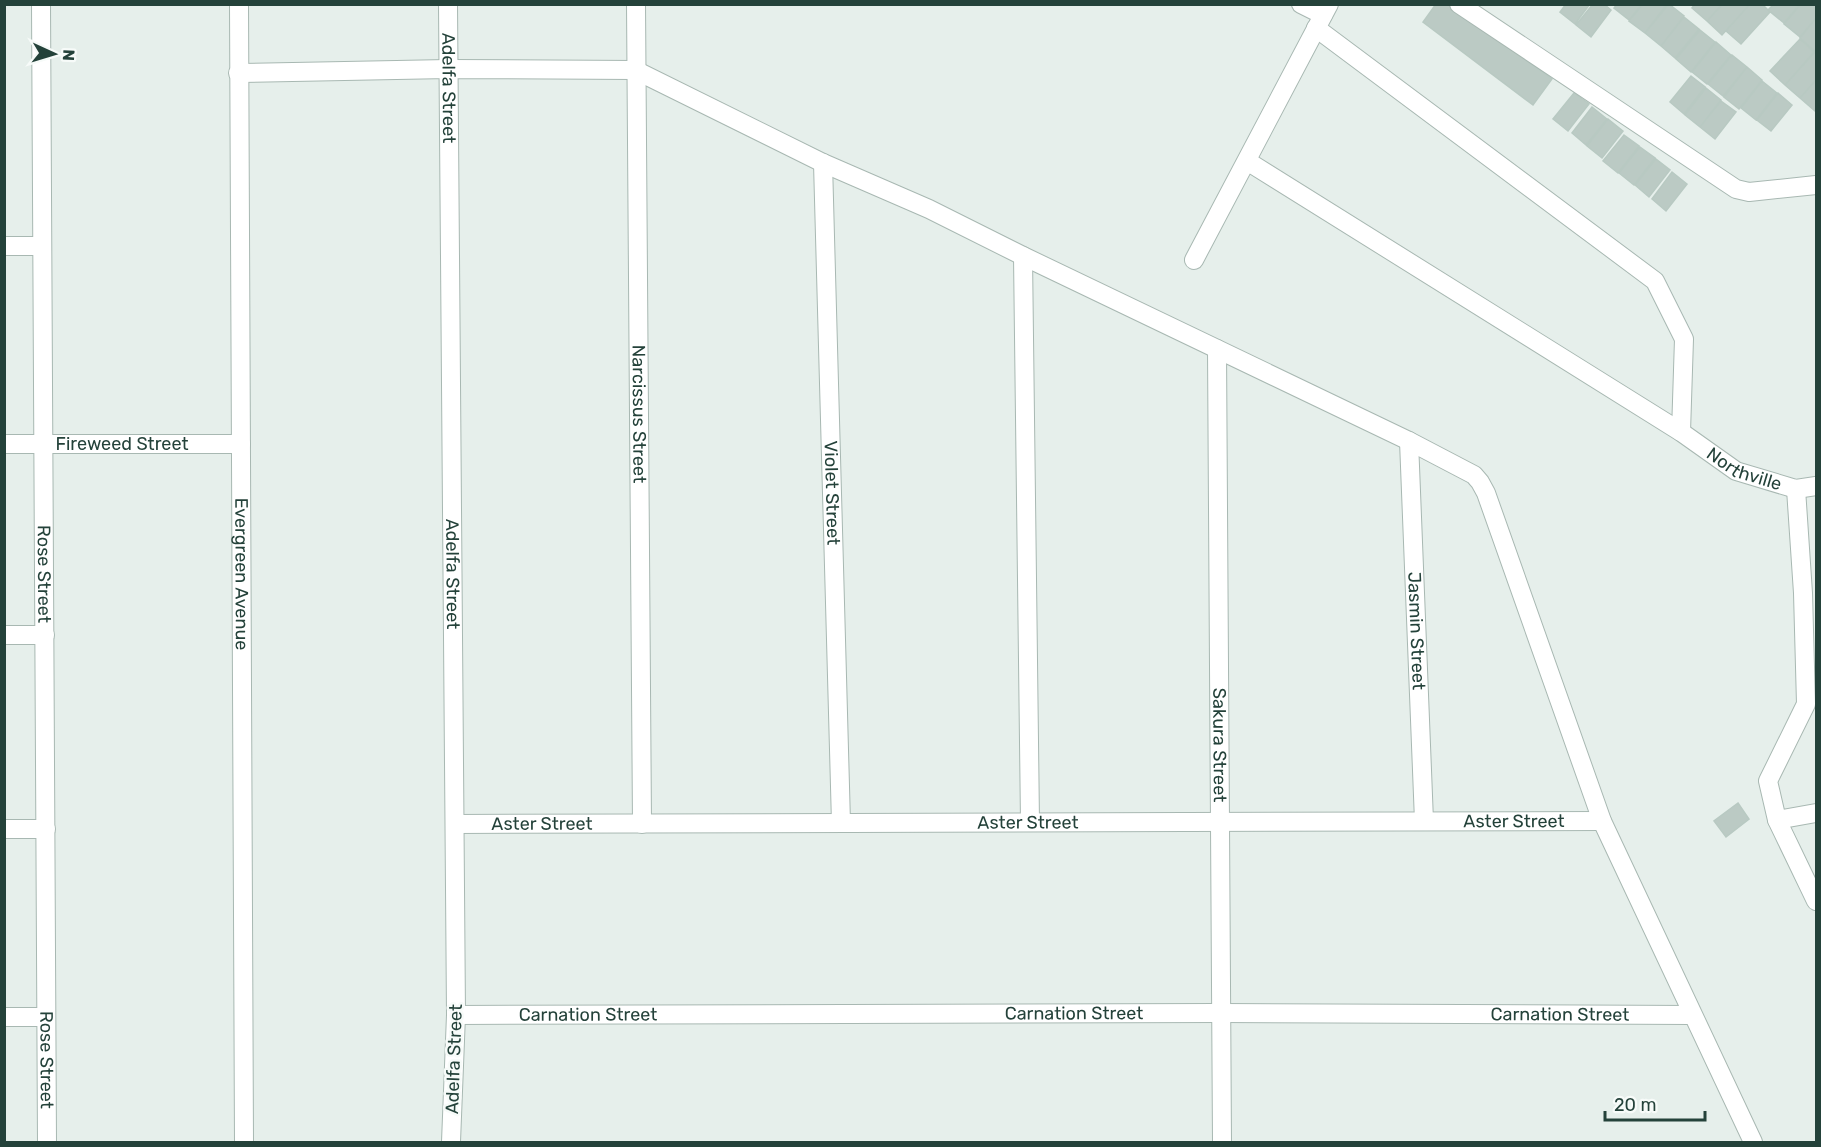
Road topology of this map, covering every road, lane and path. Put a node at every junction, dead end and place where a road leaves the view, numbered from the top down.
1 (41, 4) edge
2 (239, 4) edge
3 (448, 4) edge
4 (636, 4) edge
5 (1301, 4) edge
6 (1465, 6) edge
7 (1323, 16) edge
8 (448, 69) junction
9 (635, 70) junction
10 (238, 72) junction
11 (1247, 161) junction
12 (823, 163) junction
13 (1816, 185) edge
14 (4, 246) edge
15 (42, 246) junction
16 (1023, 256) junction
17 (1194, 260) dead end
18 (1217, 349) junction
19 (1681, 432) junction
20 (1409, 441) junction
21 (4, 444) edge
22 (43, 444) junction
23 (241, 444) junction
24 (1816, 486) edge
25 (1796, 489) junction
26 (1810, 592) edge
27 (4, 635) edge
28 (45, 635) junction
29 (1811, 703) edge
30 (1816, 813) edge
31 (1778, 820) junction
32 (1424, 821) junction
33 (1602, 821) junction
34 (1030, 822) junction
35 (1220, 822) junction
36 (841, 823) junction
37 (455, 824) junction
38 (642, 824) junction
39 (4, 829) edge
40 (46, 829) junction
41 (1816, 901) edge
42 (1221, 1012) junction
43 (456, 1015) junction
44 (1692, 1016) junction
45 (4, 1017) edge
46 (46, 1017) junction
47 (47, 1143) edge
48 (244, 1143) edge
49 (451, 1143) edge
50 (1222, 1143) edge
51 (1753, 1143) edge

1 - 15 street, Rose Street
2 - 10 street, Evergreen Avenue
3 - 8 street, Adelfa Street
4 - 9 street, Narcissus Street
5 - 7 street
6 - 13 street
7 - 11 street
7 - 19 street
8 - 9 street
8 - 10 street
8 - 37 street, Adelfa Street
9 - 12 street
9 - 38 street, Narcissus Street
10 - 23 street, Evergreen Avenue
11 - 17 street
11 - 19 street, Northville
12 - 16 street
12 - 36 street, Violet Street
14 - 15 street
15 - 22 street, Rose Street
16 - 18 street
16 - 34 street
18 - 20 street
18 - 35 street, Sakura Street
19 - 25 street, Northville
20 - 32 street, Jasmin Street
20 - 33 street
21 - 22 street, Fireweed Street
22 - 23 street, Fireweed Street
22 - 28 street, Rose Street
23 - 48 street, Evergreen Avenue
24 - 25 street, Northville
25 - 26 street
26 - 29 street
27 - 28 street
28 - 40 street, Rose Street
29 - 31 street
30 - 31 street
31 - 41 street
32 - 33 street, Aster Street
32 - 35 street, Aster Street
33 - 44 street
34 - 35 street, Aster Street
34 - 36 street, Aster Street
35 - 42 street, Sakura Street
36 - 38 street, Aster Street
37 - 38 street, Aster Street
37 - 43 street, Adelfa Street
39 - 40 street
40 - 46 street, Rose Street
42 - 43 street, Carnation Street
42 - 44 street, Carnation Street
42 - 50 street, Sakura Street
43 - 49 street, Adelfa Street
44 - 51 street
45 - 46 street
46 - 47 street, Rose Street

